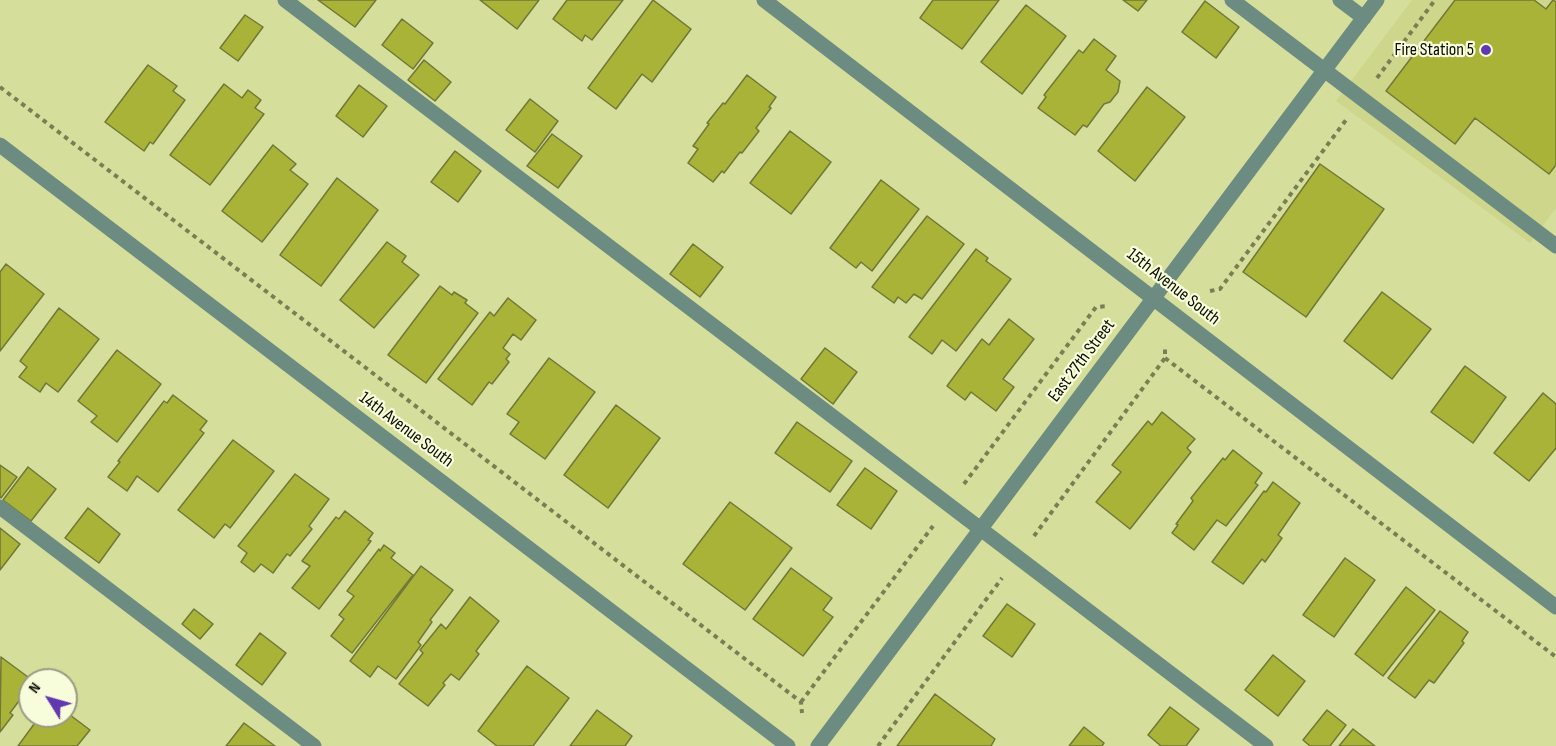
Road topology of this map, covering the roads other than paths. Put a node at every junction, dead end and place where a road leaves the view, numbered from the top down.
1 (285, 0) edge
2 (764, 0) edge
3 (1232, 0) edge
4 (1340, 0) edge
5 (1377, 0) edge
6 (1364, 18) junction
7 (1325, 70) junction
8 (0, 145) edge
9 (1556, 246) edge
10 (1154, 298) junction
11 (0, 507) edge
12 (980, 530) junction
13 (1556, 607) edge
14 (314, 746) edge
15 (788, 746) edge
16 (818, 746) edge
17 (1266, 746) edge

1 - 12 street
2 - 10 street, 15th Avenue South
3 - 7 street
4 - 6 street
5 - 6 street, East 27th Street
6 - 7 street, East 27th Street
7 - 9 street
7 - 10 street, East 27th Street
8 - 15 street, 14th Avenue South
10 - 12 street, East 27th Street
10 - 13 street, 15th Avenue South
11 - 14 street
12 - 16 street, East 27th Street
12 - 17 street

